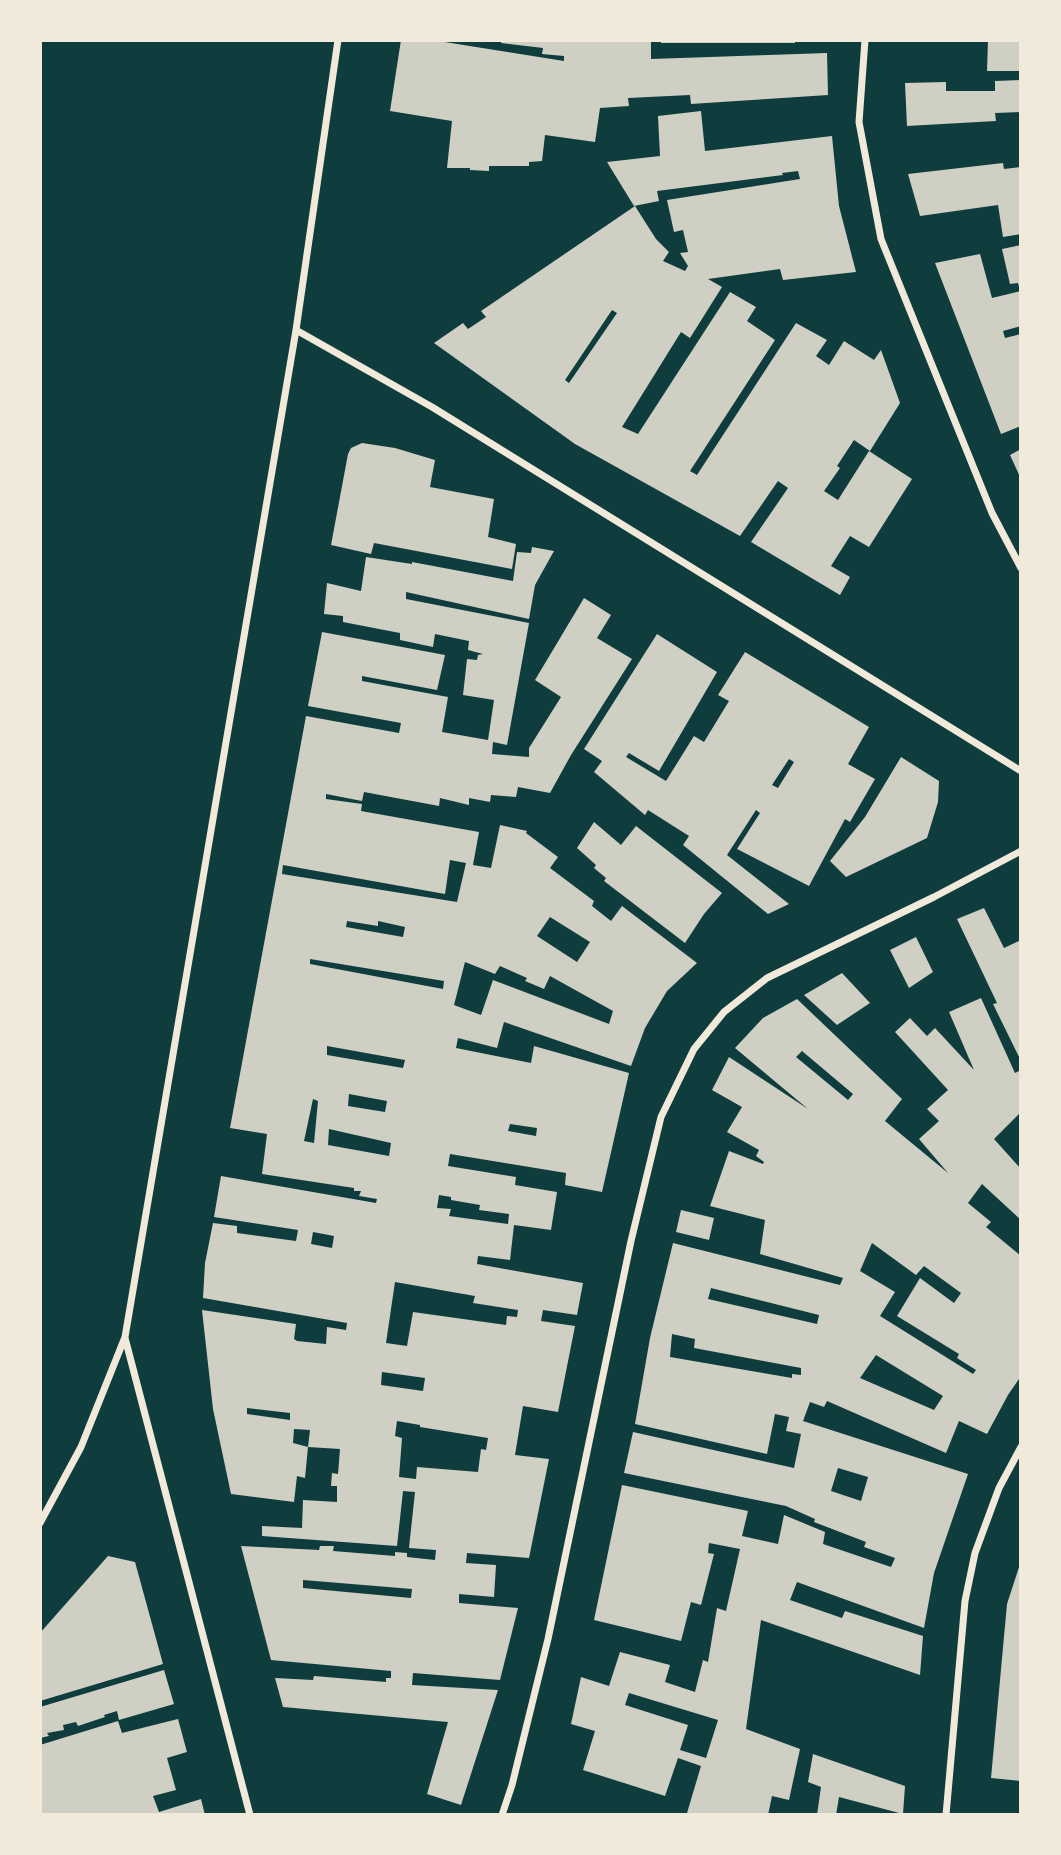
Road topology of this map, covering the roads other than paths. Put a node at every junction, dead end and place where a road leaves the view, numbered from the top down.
1 (338, 40) edge
2 (865, 40) edge
3 (296, 330) junction
4 (1021, 568) edge
5 (1021, 771) edge
6 (1021, 851) edge
7 (125, 1337) junction
8 (1021, 1447) edge
9 (40, 1523) edge
10 (250, 1815) edge
11 (502, 1815) edge
12 (946, 1815) edge

1 - 3 street
2 - 4 street
3 - 5 street
3 - 7 street
6 - 11 street
7 - 9 street
7 - 10 street
8 - 12 street

